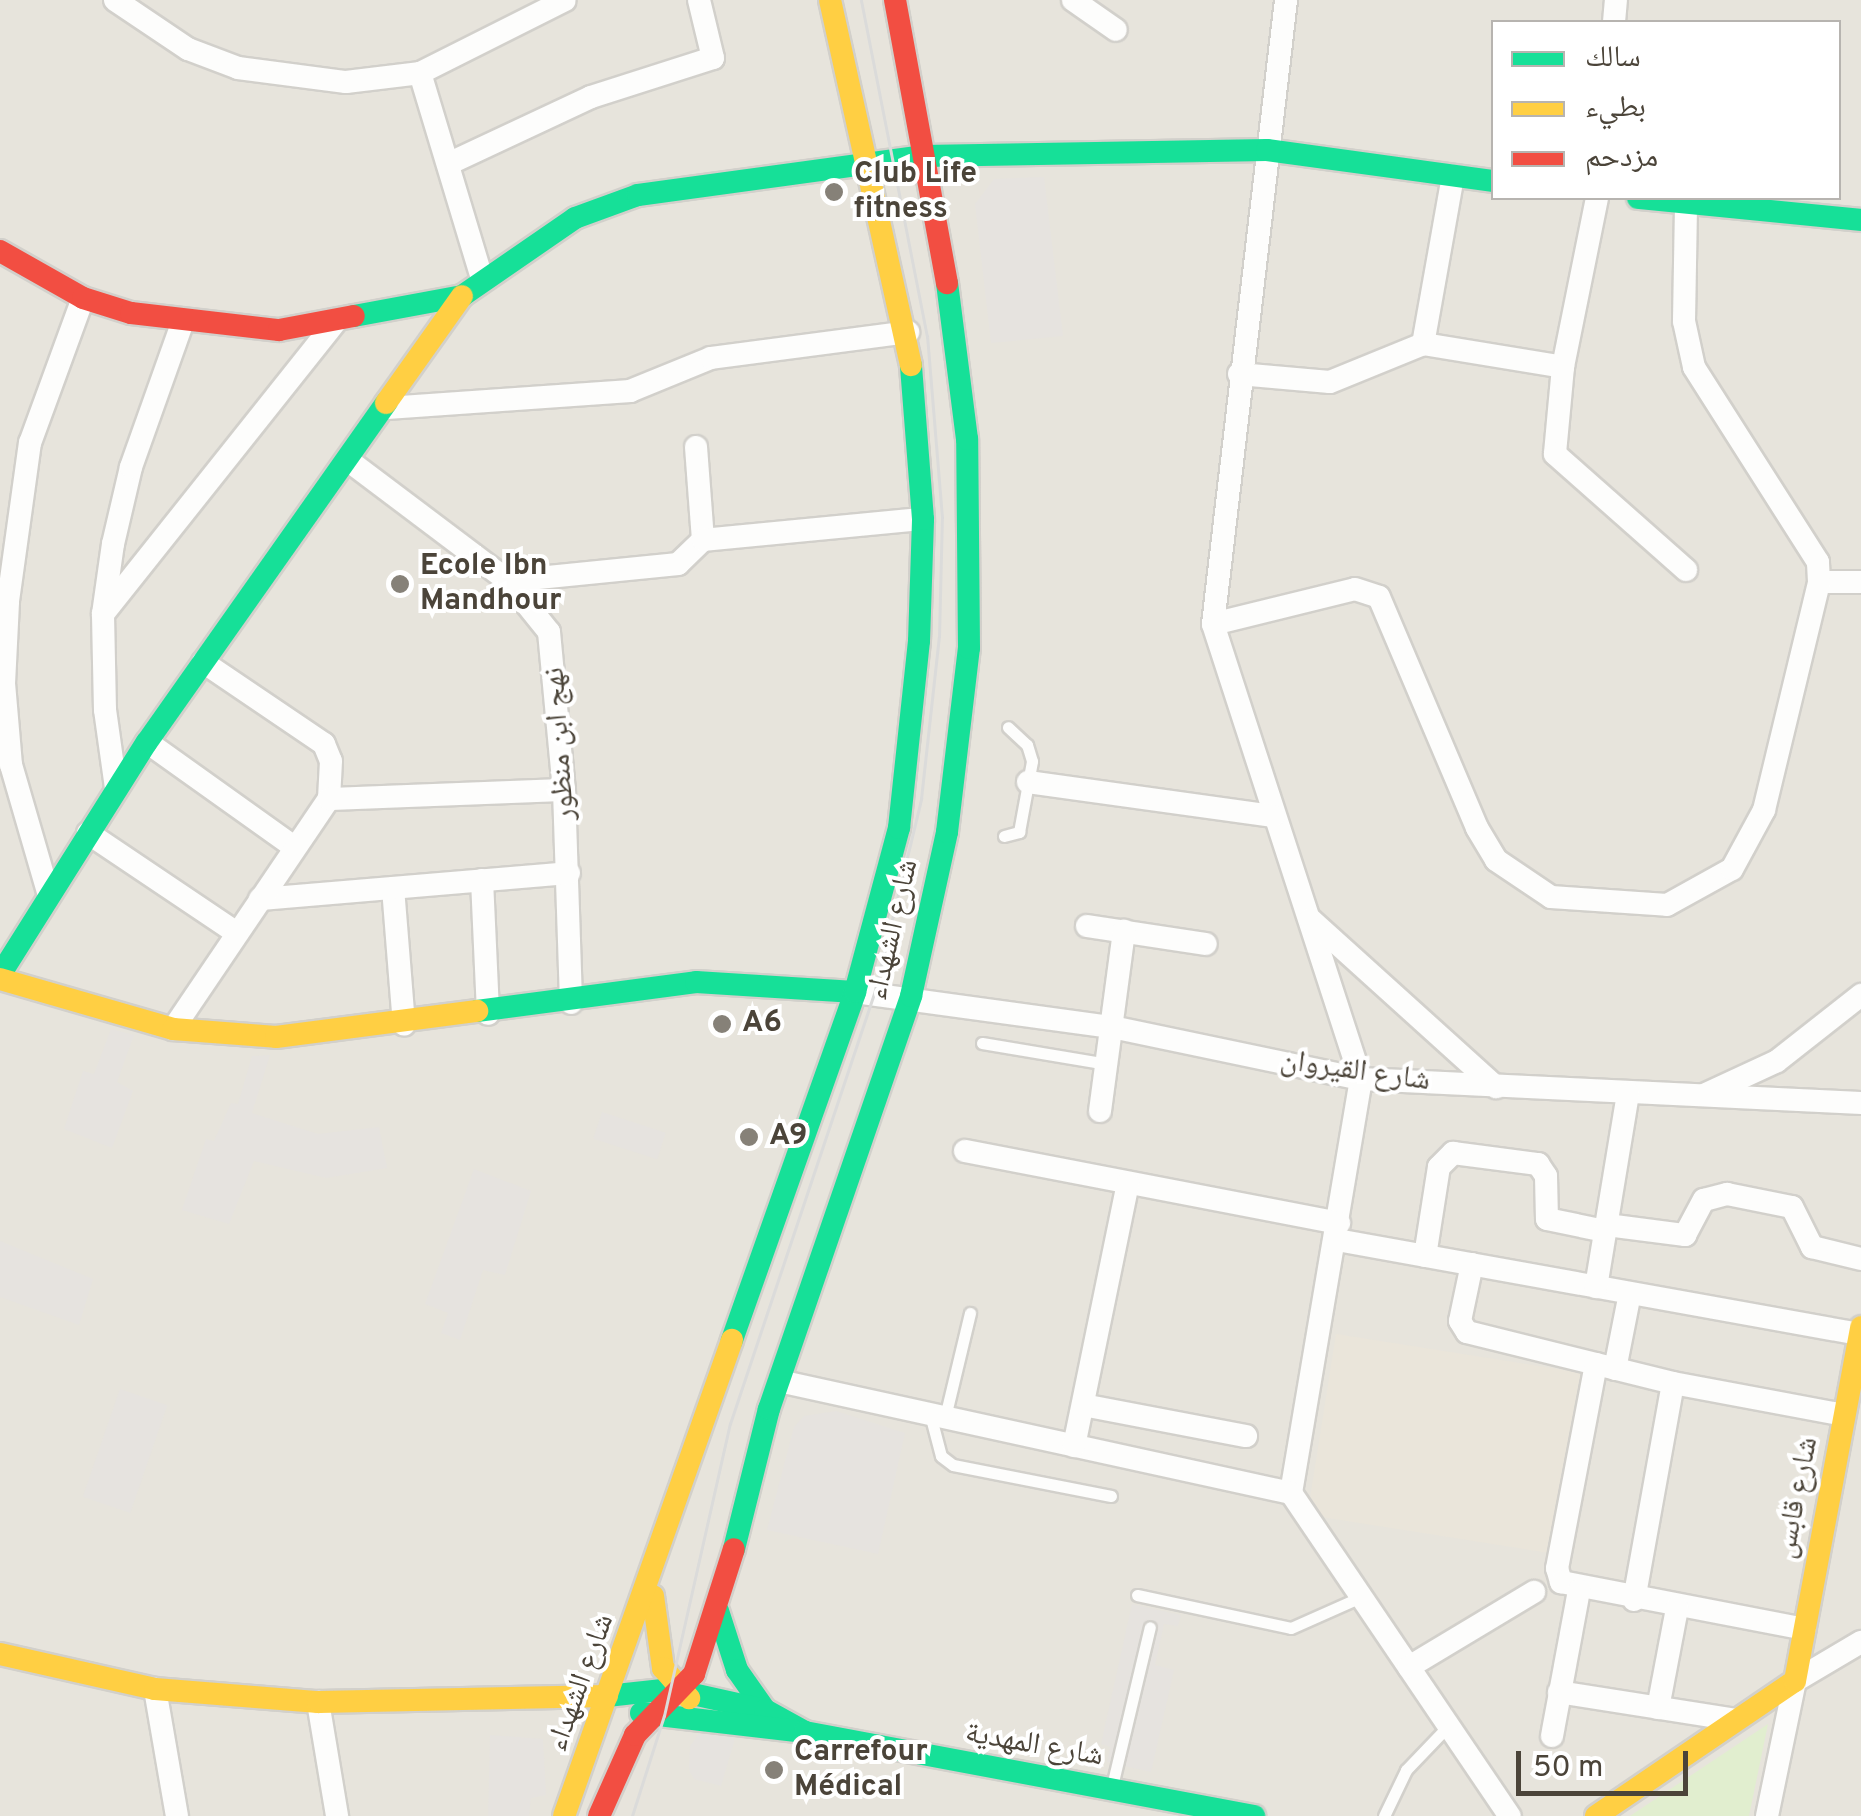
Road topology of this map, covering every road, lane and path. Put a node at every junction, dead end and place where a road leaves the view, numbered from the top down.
1 (115, 0) edge
2 (565, 0) edge
3 (699, 0) edge
4 (830, 0) edge
5 (895, 0) edge
6 (1073, 0) edge
7 (1286, 0) edge
8 (1116, 30) dead end
9 (420, 73) junction
10 (1267, 150) junction
11 (924, 156) junction
12 (871, 163) junction
13 (448, 164) junction
14 (1453, 176) junction
15 (1491, 181) edge
16 (1597, 200) edge
17 (1657, 200) edge
18 (1686, 203) junction
19 (1861, 220) edge
20 (0, 251) edge
21 (482, 280) junction
22 (462, 296) junction
23 (84, 298) junction
24 (182, 324) junction
25 (334, 324) junction
26 (908, 332) junction
27 (1424, 344) junction
28 (1563, 367) junction
29 (1239, 374) junction
30 (387, 408) junction
31 (696, 447) dead end
32 (349, 461) junction
33 (923, 519) junction
34 (702, 540) junction
35 (1686, 570) dead end
36 (508, 581) junction
37 (1819, 582) junction
38 (1861, 582) edge
39 (103, 614) junction
40 (1213, 624) junction
41 (203, 662) junction
42 (1008, 727) dead end
43 (147, 742) junction
44 (1028, 782) junction
45 (116, 788) junction
46 (564, 790) junction
47 (329, 799) junction
48 (1274, 816) junction
49 (88, 833) junction
50 (1004, 836) dead end
51 (294, 847) junction
52 (568, 873) junction
53 (482, 880) junction
54 (392, 888) junction
55 (48, 892) junction
56 (260, 899) junction
57 (1308, 917) junction
58 (1087, 926) dead end
59 (1124, 932) junction
60 (237, 933) junction
61 (1206, 944) dead end
62 (0, 977) edge
63 (855, 992) junction
64 (1861, 995) edge
65 (912, 996) junction
66 (571, 1003) junction
67 (488, 1014) junction
68 (404, 1026) junction
69 (1112, 1027) junction
70 (172, 1030) junction
71 (982, 1043) dead end
72 (1107, 1064) junction
73 (1361, 1079) junction
74 (1496, 1087) junction
75 (1628, 1094) junction
76 (1698, 1097) junction
77 (1861, 1103) edge
78 (1100, 1111) dead end
79 (965, 1151) dead end
80 (1128, 1182) junction
81 (1606, 1228) junction
82 (1338, 1232) junction
83 (1425, 1256) junction
84 (1861, 1259) edge
85 (1472, 1264) junction
86 (1596, 1287) junction
87 (1630, 1293) junction
88 (970, 1313) dead end
89 (1860, 1331) edge
90 (1606, 1366) junction
91 (779, 1381) junction
92 (1674, 1383) junction
93 (1082, 1405) junction
94 (1844, 1415) junction
95 (938, 1416) junction
96 (1246, 1436) dead end
97 (1074, 1446) junction
98 (1290, 1493) junction
99 (1110, 1496) dead end
100 (654, 1573) junction
101 (1580, 1590) junction
102 (1534, 1592) dead end
103 (1137, 1595) dead end
104 (1362, 1597) junction
105 (1634, 1600) junction
106 (1677, 1608) junction
107 (718, 1612) junction
108 (1150, 1627) dead end
109 (1804, 1629) junction
110 (1861, 1642) edge
111 (2, 1662) edge
112 (1409, 1667) junction
113 (1794, 1681) junction
114 (155, 1689) junction
115 (682, 1691) junction
116 (1560, 1692) junction
117 (600, 1699) junction
118 (318, 1702) junction
119 (1658, 1708) junction
120 (764, 1710) junction
121 (650, 1714) junction
122 (1736, 1720) junction
123 (709, 1722) junction
124 (1449, 1725) junction
125 (805, 1732) junction
126 (1552, 1736) dead end
127 (1111, 1790) junction
128 (1163, 1807) edge
129 (177, 1816) edge
130 (337, 1816) edge
131 (564, 1816) edge
132 (599, 1816) edge
133 (1254, 1816) edge
134 (1384, 1816) edge
135 (1510, 1816) edge
136 (1596, 1816) edge
137 (1767, 1816) edge

1 - 9 street
2 - 9 street
3 - 13 street
4 - 12 street, شارع الشهداء
5 - 11 street, شارع الشهداء
6 - 8 street
7 - 10 street
9 - 13 street
10 - 11 street
10 - 14 street
10 - 29 street
11 - 12 street
11 - 65 street, شارع الشهداء
12 - 21 street
12 - 26 street, شارع الشهداء
13 - 21 street
14 - 15 street
14 - 27 street
16 - 28 street
17 - 18 street
18 - 19 street
18 - 37 street
20 - 23 street
21 - 22 street
22 - 25 street
22 - 30 street
23 - 24 street
23 - 55 street
24 - 25 street
24 - 39 street
25 - 39 street
26 - 30 street
26 - 33 street, شارع الشهداء
27 - 28 street
27 - 29 street
28 - 35 street
29 - 40 street
30 - 32 street
31 - 34 street
32 - 36 street, نهج ابن منظور
32 - 41 street
33 - 34 street
33 - 63 street, شارع الشهداء
34 - 36 street
36 - 46 street, نهج ابن منظور
37 - 38 street
37 - 40 street
39 - 45 street
40 - 48 street
41 - 43 street
41 - 47 street
42 - 44 lane
43 - 45 street
43 - 51 street
44 - 48 street
44 - 50 lane
45 - 49 street
46 - 47 street
46 - 52 street, نهج ابن منظور
47 - 51 street
48 - 57 street
49 - 55 street
49 - 60 street
51 - 56 street
52 - 53 street
52 - 66 street, نهج ابن منظور
53 - 54 street
53 - 67 street
54 - 56 street
54 - 68 street
55 - 62 street
56 - 60 street
57 - 73 street
57 - 74 street
58 - 59 street
59 - 61 street
59 - 69 street
60 - 70 street
62 - 70 street
63 - 65 street, شارع القيروان
63 - 66 street
63 - 100 street, شارع الشهداء
64 - 76 street
65 - 69 street, شارع القيروان
65 - 91 street, شارع الشهداء
66 - 67 street
67 - 68 street
68 - 70 street
69 - 72 street
69 - 73 street, شارع القيروان
71 - 72 lane
72 - 78 street
73 - 74 street, شارع القيروان
73 - 82 street
74 - 75 street, شارع القيروان
75 - 76 street, شارع القيروان
75 - 81 street
76 - 77 street, شارع القيروان
79 - 80 street
80 - 82 street
80 - 93 street
81 - 83 street
81 - 84 street
81 - 86 street
82 - 83 street
82 - 98 street
83 - 85 street
85 - 86 street
85 - 90 street
86 - 87 street
87 - 89 street
87 - 90 street
88 - 95 lane
89 - 94 street, شارع قابس
90 - 92 street
90 - 101 street
91 - 95 street
91 - 107 street, شارع الشهداء
92 - 94 street
92 - 105 street
93 - 96 street
93 - 97 street
94 - 109 street, شارع قابس
95 - 97 street
95 - 99 lane
97 - 98 street
98 - 104 street
100 - 115 street
100 - 117 street, شارع الشهداء
101 - 105 street
101 - 116 street
102 - 112 street
103 - 104 lane
104 - 112 street
105 - 106 street
106 - 109 street
106 - 119 street
107 - 115 street, شارع الشهداء
107 - 120 street
108 - 127 lane
109 - 113 street, شارع قابس
110 - 113 street
111 - 114 street
112 - 124 street
113 - 122 street
113 - 137 street
114 - 118 street
114 - 129 street
115 - 117 street
115 - 120 street
115 - 121 street, شارع الشهداء
115 - 123 street
116 - 119 street
116 - 126 street
117 - 118 street
117 - 121 street
117 - 131 street, شارع الشهداء
118 - 130 street
119 - 122 street
120 - 125 street
121 - 123 street
121 - 132 street, شارع الشهداء
122 - 136 street
123 - 125 street
124 - 134 lane
124 - 135 street
125 - 127 street, شارع المهدية
127 - 128 street, شارع المهدية
128 - 133 street, شارع المهدية

